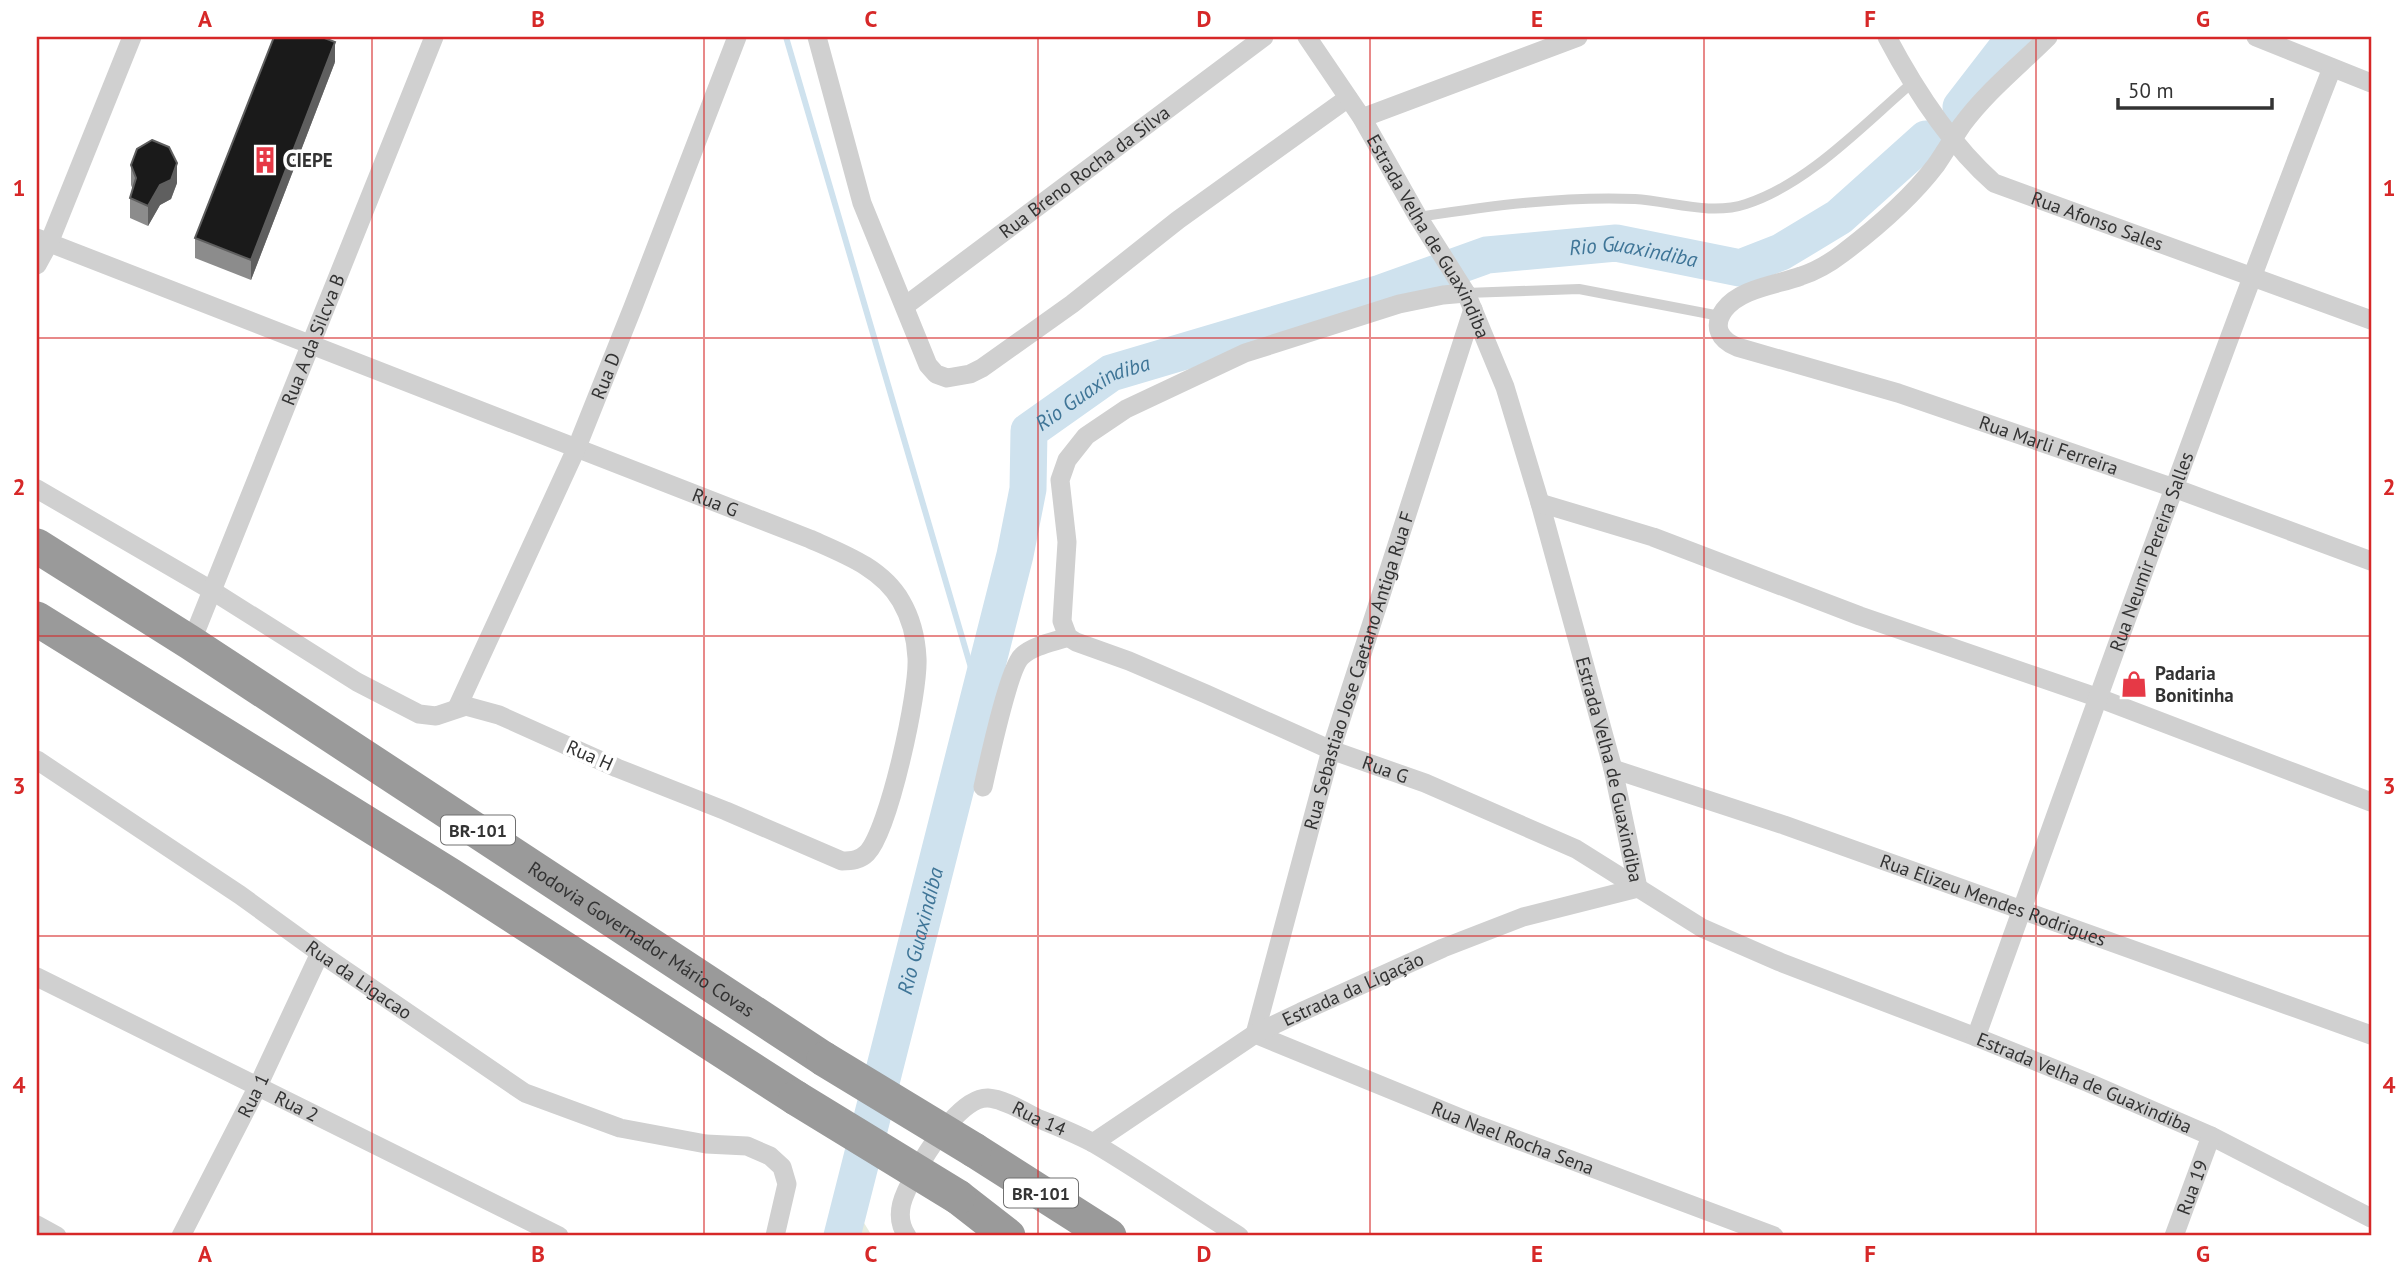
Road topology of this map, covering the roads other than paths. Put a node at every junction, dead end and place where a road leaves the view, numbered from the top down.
1 (132, 37) edge
2 (434, 37) edge
3 (737, 37) edge
4 (817, 37) edge
5 (1264, 37) edge
6 (1307, 37) edge
7 (1578, 37) edge
8 (1887, 37) edge
9 (2048, 37) edge
10 (2256, 37) edge
11 (2332, 68) junction
12 (1912, 83) junction
13 (2371, 83) edge
14 (1348, 98) junction
15 (1362, 118) junction
16 (1954, 139) junction
17 (1418, 217) junction
18 (43, 241) edge
19 (37, 265) edge
20 (2251, 276) junction
21 (1465, 293) junction
22 (905, 306) junction
23 (1720, 316) junction
24 (2371, 320) edge
25 (310, 345) junction
26 (577, 447) junction
27 (2174, 488) junction
28 (37, 489) edge
29 (1540, 503) junction
30 (37, 546) edge
31 (854, 559) joint
32 (2371, 561) edge
33 (211, 590) junction
34 (37, 618) edge
35 (1068, 637) junction
36 (191, 643) junction
37 (2096, 697) junction
38 (457, 708) junction
39 (1331, 750) junction
40 (37, 760) edge
41 (1614, 769) junction
42 (983, 787) dead end
43 (2371, 802) edge
44 (1638, 888) junction
45 (2022, 909) junction
46 (320, 953) junction
47 (37, 977) edge
48 (1255, 1034) junction
49 (2371, 1035) edge
50 (1976, 1037) junction
51 (257, 1087) junction
52 (2211, 1136) junction
53 (1093, 1143) junction
54 (958, 1197) junction
55 (2371, 1218) edge
56 (37, 1225) edge
57 (57, 1236) edge
58 (181, 1236) edge
59 (559, 1236) edge
60 (775, 1236) edge
61 (907, 1236) edge
62 (997, 1236) edge
63 (1008, 1236) edge
64 (1109, 1236) edge
65 (1239, 1236) edge
66 (1774, 1236) edge
67 (2174, 1236) edge

1 - 18 street
2 - 25 street, Rua A da Silcva B
3 - 26 street, Rua D
4 - 22 street
5 - 22 street, Rua Breno Rocha da Silva
6 - 14 street, Estrada Velha de Guaxindiba
7 - 15 street
8 - 12 street, Rua Afonso Sales
9 - 16 street
10 - 11 street
11 - 13 street
11 - 20 street, Rua Neumir Pereira Salles
12 - 16 street, Rua Afonso Sales
12 - 17 lane
14 - 15 street, Estrada Velha de Guaxindiba
14 - 22 street
15 - 17 street, Estrada Velha de Guaxindiba
16 - 20 street, Rua Afonso Sales
16 - 23 street
17 - 21 street, Estrada Velha de Guaxindiba
18 - 19 street
18 - 25 street, Rua G
20 - 24 street, Rua Afonso Sales
20 - 27 street, Rua Neumir Pereira Salles
21 - 23 lane
21 - 29 street, Estrada Velha de Guaxindiba
21 - 35 street
21 - 39 street, Rua Sebastiao Jose Caetano Antiga Rua F
23 - 27 street, Rua Marli Ferreira
25 - 26 street, Rua G
25 - 33 street, Rua A da Silcva B
26 - 31 street, Rua G
26 - 38 street, Rua D
27 - 32 street, Rua Marli Ferreira
27 - 37 street, Rua Neumir Pereira Salles
28 - 33 street, Rua H
29 - 37 street
29 - 41 street, Estrada Velha de Guaxindiba
30 - 36 highway, Rodovia Governador Mário Covas / BR-101
31 - 38 street, Rua H
33 - 36 street, Rua A da Silcva B
33 - 38 street, Rua H
34 - 54 highway, BR-101, bridge
35 - 39 street, Rua G
35 - 42 street
36 - 64 highway, Rodovia Governador Mário Covas / BR-101, bridge
37 - 43 street
37 - 45 street, Rua Neumir Pereira Salles
39 - 44 street, Rua G
39 - 48 street, Rua Sebastiao Jose Caetano Antiga Rua F
40 - 46 street, Rua da Ligacao
41 - 44 street, Estrada Velha de Guaxindiba
41 - 45 street, Rua Elizeu Mendes Rodrigues
44 - 48 street, Estrada da Ligação
44 - 50 street, Estrada Velha de Guaxindiba
45 - 49 street, Rua Elizeu Mendes Rodrigues
45 - 50 street, Rua Neumir Pereira Salles
46 - 51 street, Rua 1
46 - 60 street, Rua da Ligacao
47 - 51 street, Rua 2
48 - 53 street, Estrada da Ligação
48 - 66 street, Rua Nael Rocha Sena
50 - 52 street, Estrada Velha de Guaxindiba
51 - 58 street, Rua 1
51 - 59 street, Rua 2
52 - 55 street, Estrada Velha de Guaxindiba
52 - 67 street, Rua 19
53 - 61 street, Rua 14
53 - 65 street, Rua 14
54 - 62 highway, BR-101
54 - 63 highway, BR-101
56 - 57 street

